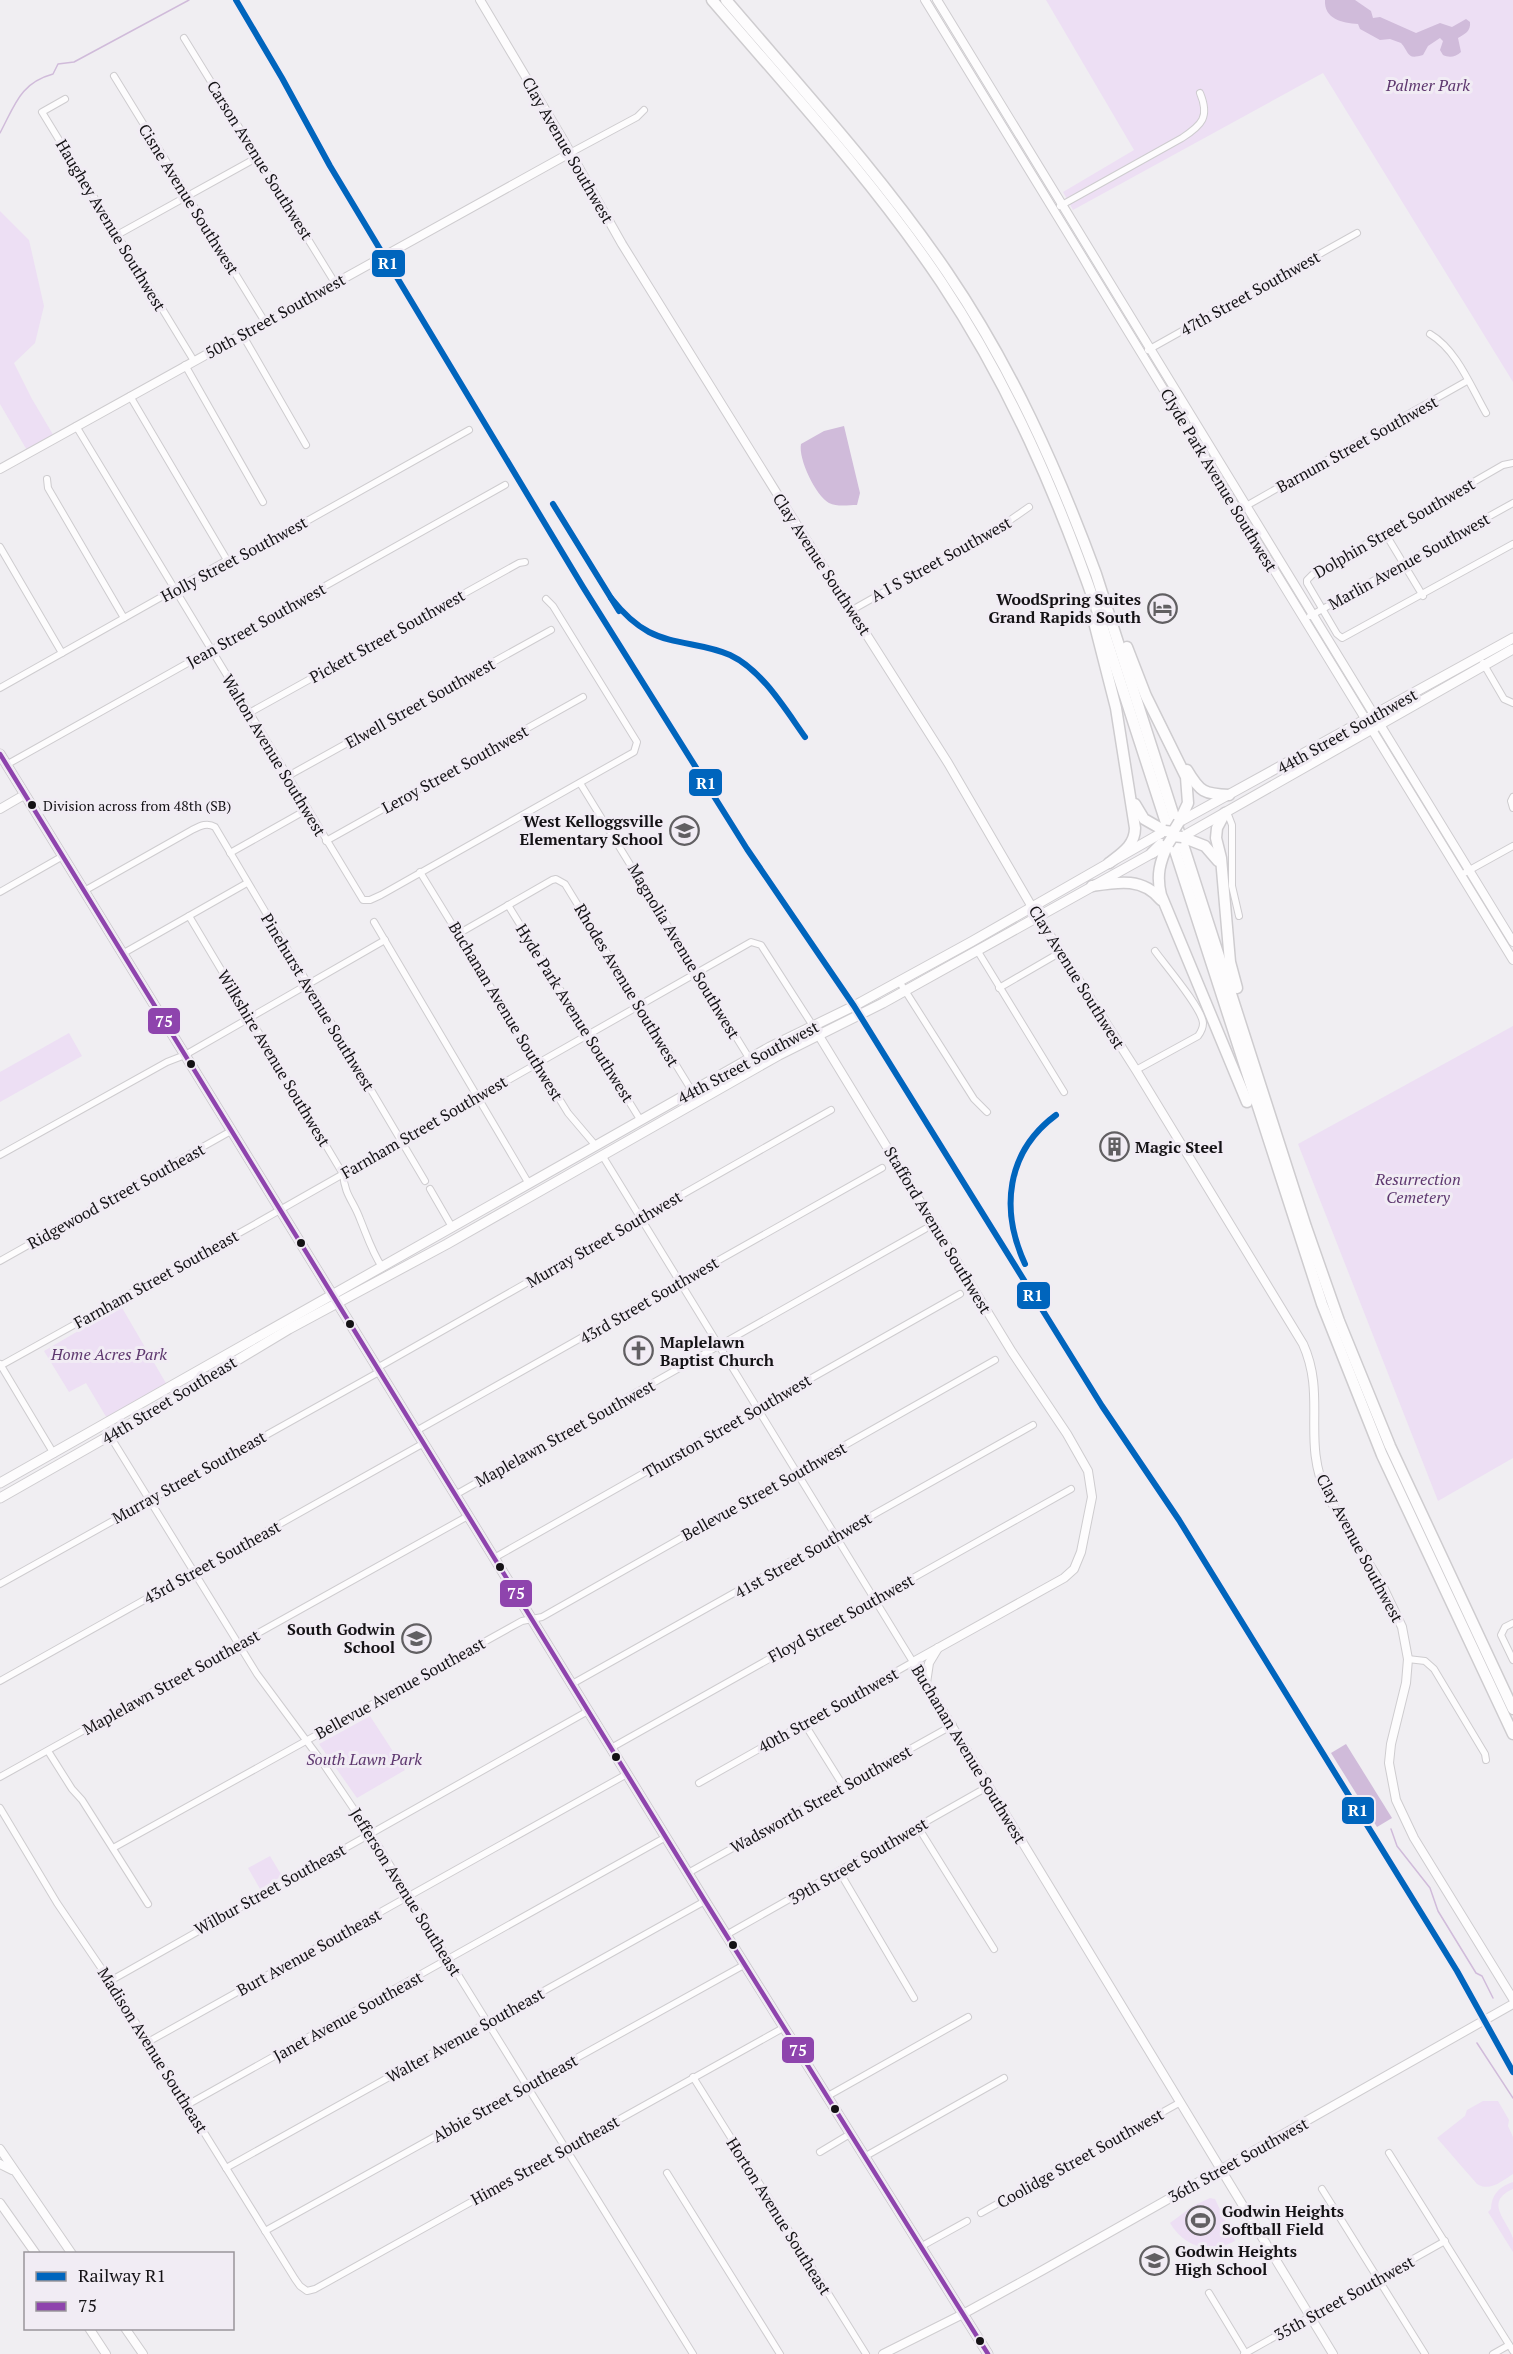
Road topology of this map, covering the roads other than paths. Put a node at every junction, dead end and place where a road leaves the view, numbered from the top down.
1 (480, 0) edge
2 (712, 0) edge
3 (726, 0) edge
4 (925, 0) edge
5 (937, 0) edge
6 (184, 38) dead end
7 (965, 45) junction
8 (957, 51) junction
9 (114, 76) dead end
10 (1200, 93) dead end
11 (65, 99) dead end
12 (644, 110) dead end
13 (570, 153) junction
14 (258, 157) junction
15 (1037, 162) junction
16 (1028, 167) junction
17 (187, 196) junction
18 (1063, 204) junction
19 (1054, 210) junction
20 (1357, 233) dead end
21 (117, 235) junction
22 (335, 283) junction
23 (265, 322) junction
24 (242, 334) junction
25 (1430, 334) dead end
26 (1151, 348) junction
27 (1142, 353) junction
28 (194, 361) junction
29 (185, 365) junction
30 (1467, 381) junction
31 (130, 396) junction
32 (1486, 413) dead end
33 (76, 426) junction
34 (469, 430) dead end
35 (1192, 435) junction
36 (306, 445) dead end
37 (1212, 448) junction
38 (1513, 463) edge
39 (0, 469) edge
40 (47, 479) dead end
41 (505, 485) dead end
42 (263, 502) dead end
43 (1513, 503) edge
44 (1246, 506) junction
45 (1029, 507) dead end
46 (1075, 515) junction
47 (1384, 533) junction
48 (1513, 544) edge
49 (0, 547) edge
50 (1077, 552) junction
51 (227, 560) junction
52 (525, 562) dead end
53 (1403, 564) junction
54 (174, 590) junction
55 (1423, 596) junction
56 (546, 599) dead end
57 (852, 610) junction
58 (1322, 610) junction
59 (1314, 615) junction
60 (124, 618) junction
61 (1304, 618) junction
62 (551, 630) dead end
63 (1513, 638) edge
64 (1513, 649) edge
65 (210, 650) junction
66 (62, 653) junction
67 (1482, 661) junction
68 (0, 688) edge
69 (583, 697) dead end
70 (1513, 704) edge
71 (249, 713) junction
72 (1370, 718) junction
73 (1376, 727) junction
74 (1172, 745) junction
75 (1307, 753) junction
76 (0, 754) edge
77 (6, 765) junction
78 (1282, 767) junction
79 (288, 776) junction
80 (1288, 777) junction
81 (580, 783) junction
82 (1129, 783) junction
83 (24, 795) junction
84 (1229, 795) junction
85 (1513, 796) edge
86 (1250, 799) junction
87 (1513, 807) edge
88 (0, 809) edge
89 (308, 809) junction
90 (1226, 813) junction
91 (1171, 835) junction
92 (326, 841) junction
93 (1513, 846) edge
94 (230, 853) junction
95 (63, 856) junction
96 (1109, 862) junction
97 (1221, 866) junction
98 (1469, 870) junction
99 (420, 872) junction
100 (1461, 875) junction
101 (247, 883) junction
102 (1092, 886) junction
103 (84, 891) junction
104 (0, 892) edge
105 (508, 905) junction
106 (1032, 907) junction
107 (1167, 913) junction
108 (189, 916) junction
109 (1038, 916) junction
110 (1239, 916) dead end
111 (374, 922) dead end
112 (458, 934) junction
113 (385, 940) junction
114 (1513, 942) edge
115 (757, 943) joint
116 (977, 950) junction
117 (1155, 951) dead end
118 (1061, 952) junction
119 (122, 954) junction
120 (1513, 960) edge
121 (698, 972) junction
122 (899, 981) junction
123 (309, 985) junction
124 (999, 988) junction
125 (906, 991) junction
126 (639, 1005) junction
127 (248, 1018) junction
128 (813, 1026) junction
129 (589, 1034) junction
130 (819, 1035) junction
131 (185, 1054) junction
132 (749, 1058) junction
133 (538, 1062) junction
134 (1136, 1070) junction
135 (692, 1091) junction
136 (1064, 1092) dead end
137 (478, 1096) junction
138 (671, 1104) junction
139 (831, 1110) dead end
140 (987, 1112) dead end
141 (641, 1121) junction
142 (654, 1126) junction
143 (231, 1131) junction
144 (401, 1141) junction
145 (596, 1146) junction
146 (0, 1155) edge
147 (602, 1155) junction
148 (882, 1168) dead end
149 (1287, 1170) junction
150 (343, 1174) junction
151 (425, 1181) dead end
152 (530, 1184) junction
153 (430, 1188) dead end
154 (504, 1198) junction
155 (280, 1210) junction
156 (1290, 1211) junction
157 (479, 1212) junction
158 (498, 1215) junction
159 (641, 1218) junction
160 (452, 1227) junction
161 (478, 1227) junction
162 (925, 1229) dead end
163 (447, 1244) junction
164 (0, 1261) edge
165 (382, 1267) junction
166 (680, 1282) junction
167 (960, 1294) dead end
168 (336, 1299) junction
169 (720, 1345) junction
170 (995, 1360) dead end
171 (0, 1365) edge
172 (378, 1370) junction
173 (758, 1408) junction
174 (1033, 1425) dead end
175 (416, 1431) junction
176 (110, 1436) junction
177 (74, 1443) junction
178 (424, 1443) junction
179 (54, 1454) junction
180 (70, 1458) junction
181 (50, 1470) junction
182 (797, 1472) junction
183 (0, 1483) edge
184 (1071, 1489) dead end
185 (455, 1495) junction
186 (0, 1498) edge
187 (150, 1499) junction
188 (468, 1516) junction
189 (1086, 1526) joint
190 (836, 1536) junction
191 (494, 1558) junction
192 (194, 1571) junction
193 (0, 1584) edge
194 (875, 1599) junction
195 (531, 1618) junction
196 (1513, 1623) edge
197 (239, 1644) junction
198 (939, 1647) junction
199 (1408, 1659) junction
200 (1513, 1660) edge
201 (913, 1662) junction
202 (0, 1681) edge
203 (926, 1683) junction
204 (572, 1684) junction
205 (1511, 1705) edge
206 (588, 1711) junction
207 (804, 1723) junction
208 (953, 1725) junction
209 (1513, 1736) edge
210 (306, 1741) junction
211 (611, 1748) junction
212 (48, 1751) junction
213 (1486, 1760) dead end
214 (627, 1774) junction
215 (0, 1777) edge
216 (699, 1783) dead end
217 (989, 1786) junction
218 (844, 1787) junction
219 (0, 1808) edge
220 (918, 1827) junction
221 (370, 1833) junction
222 (666, 1837) junction
223 (113, 1848) junction
224 (839, 1871) junction
225 (688, 1873) junction
226 (409, 1896) junction
227 (705, 1901) junction
228 (148, 1904) dead end
229 (726, 1935) junction
230 (994, 1949) dead end
231 (448, 1960) junction
232 (744, 1965) junction
233 (110, 1980) junction
234 (914, 1998) dead end
235 (1513, 1999) edge
236 (1513, 2004) edge
237 (968, 2017) dead end
238 (486, 2023) junction
239 (783, 2028) junction
240 (148, 2042) junction
241 (693, 2077) junction
242 (1004, 2078) dead end
243 (526, 2086) junction
244 (826, 2097) junction
245 (1179, 2103) junction
246 (187, 2105) junction
247 (850, 2134) junction
248 (0, 2149) edge
249 (565, 2150) junction
250 (820, 2152) dead end
251 (1389, 2153) dead end
252 (864, 2157) junction
253 (0, 2164) edge
254 (226, 2168) junction
255 (1221, 2170) junction
256 (667, 2173) dead end
257 (18, 2175) junction
258 (1322, 2189) dead end
259 (0, 2203) edge
260 (981, 2213) dead end
261 (967, 2221) dead end
262 (265, 2231) junction
263 (1445, 2241) junction
264 (920, 2247) junction
265 (35, 2252) edge
266 (71, 2252) edge
267 (1378, 2278) junction
268 (307, 2291) joint
269 (1209, 2293) dead end
270 (963, 2314) junction
271 (1310, 2318) junction
272 (89, 2330) edge
273 (126, 2330) edge
274 (1511, 2348) edge
275 (106, 2354) edge
276 (143, 2354) edge
277 (693, 2354) edge
278 (780, 2354) edge
279 (866, 2354) edge
280 (883, 2354) edge
281 (988, 2354) edge
282 (1245, 2354) edge
283 (1333, 2354) edge
284 (1425, 2354) edge
285 (1493, 2354) edge

1 - 13 street, Clay Avenue Southwest
2 - 50 highway
3 - 46 highway
4 - 8 main road, Clyde Park Avenue Southwest
5 - 7 main road, Clyde Park Avenue Southwest
6 - 14 street, Carson Avenue Southwest
7 - 8 main road
7 - 15 main road, Clyde Park Avenue Southwest
8 - 16 main road, Clyde Park Avenue Southwest
9 - 17 street, Cisne Avenue Southwest
10 - 18 street
11 - 21 street, Haughey Avenue Southwest
12 - 13 street, 50th Street Southwest
13 - 22 street, 50th Street Southwest
13 - 57 street, Clay Avenue Southwest
14 - 17 street
14 - 22 street, Carson Avenue Southwest
15 - 16 main road
15 - 18 main road, Clyde Park Avenue Southwest
16 - 19 main road, Clyde Park Avenue Southwest
17 - 21 street
17 - 23 street, Cisne Avenue Southwest
18 - 19 street
18 - 26 main road, Clyde Park Avenue Southwest
19 - 27 main road, Clyde Park Avenue Southwest
20 - 26 street, 47th Street Southwest
21 - 28 street, Haughey Avenue Southwest
22 - 23 street, 50th Street Southwest
23 - 24 street, 50th Street Southwest
24 - 28 street, 50th Street Southwest
24 - 36 street
25 - 30 street
26 - 27 street, 47th Street Southwest
26 - 37 main road, Clyde Park Avenue Southwest
27 - 35 main road, Clyde Park Avenue Southwest
28 - 29 street, 50th Street Southwest
29 - 31 street, 50th Street Southwest
29 - 42 street
30 - 32 street
30 - 44 street, Barnum Street Southwest
31 - 33 street, 50th Street Southwest
31 - 51 street
33 - 39 street, 50th Street Southwest
33 - 54 street, Walton Avenue Southwest
34 - 51 street, Holly Street Southwest
35 - 37 main road
35 - 61 main road, Clyde Park Avenue Southwest
37 - 44 main road, Clyde Park Avenue Southwest
38 - 47 street, Dolphin Street Southwest
40 - 60 street
41 - 65 street, Jean Street Southwest
43 - 53 street, Marlin Avenue Southwest
44 - 59 main road, Clyde Park Avenue Southwest
45 - 57 street, A I S Street Southwest
46 - 74 highway
46 - 149 highway
47 - 53 street
47 - 58 street, Dolphin Street Southwest
48 - 55 street
49 - 66 street
50 - 82 highway
50 - 156 highway
51 - 54 street, Holly Street Southwest
52 - 71 street, Pickett Street Southwest
53 - 55 street
53 - 58 street, Marlin Avenue Southwest
54 - 60 street, Holly Street Southwest
54 - 65 street, Walton Avenue Southwest
55 - 58 street
56 - 81 street
57 - 106 street, Clay Avenue Southwest
58 - 59 street, Marlin Avenue Southwest
59 - 61 street, Marlin Avenue Southwest
59 - 72 main road, Clyde Park Avenue Southwest
60 - 66 street, Holly Street Southwest
61 - 72 main road, Clyde Park Avenue Southwest
62 - 79 street, Elwell Street Southwest
63 - 67 main road, 44th Street Southwest
64 - 67 main road, 44th Street Southwest
65 - 71 street, Walton Avenue Southwest
65 - 77 street, Jean Street Southwest
66 - 68 street, Holly Street Southwest
67 - 70 street
67 - 72 main road, 44th Street Southwest
67 - 73 main road, 44th Street Southwest
69 - 92 street, Leroy Street Southwest
71 - 79 street, Walton Avenue Southwest
72 - 73 main road, Clyde Park Avenue Southwest
72 - 75 main road, 44th Street Southwest
73 - 80 main road, 44th Street Southwest
73 - 98 main road, Clyde Park Avenue Southwest
73 - 100 main road, Clyde Park Avenue Southwest
74 - 84 highway
74 - 91 highway
75 - 78 main road, 44th Street Southwest
75 - 80 main road
76 - 77 main road
77 - 83 main road
78 - 84 main road, 44th Street Southwest
78 - 86 main road
79 - 89 street, Walton Avenue Southwest
80 - 86 main road, 44th Street Southwest
81 - 99 street
81 - 121 street, Magnolia Avenue Southwest
82 - 91 highway
82 - 96 highway
83 - 88 street
83 - 95 main road
84 - 91 main road, 44th Street Southwest
85 - 87 street
86 - 90 main road, 44th Street Southwest
89 - 92 street, Walton Avenue Southwest
89 - 94 street
90 - 91 main road, 44th Street Southwest
90 - 97 highway
90 - 110 street
91 - 96 main road, 44th Street Southwest
91 - 97 highway
91 - 102 main road, 44th Street Southwest
91 - 107 highway
92 - 99 street, Walton Avenue Southwest
93 - 98 street
94 - 101 street, Pinehurst Avenue Southwest
94 - 103 street, Pinehurst Avenue Southwest
95 - 103 main road
95 - 104 street
96 - 106 main road, 44th Street Southwest
97 - 149 highway
98 - 100 street
98 - 114 main road, Clyde Park Avenue Southwest
99 - 112 street, Buchanan Avenue Southwest
100 - 120 main road, Clyde Park Avenue Southwest
101 - 108 street
101 - 123 street, Pinehurst Avenue Southwest
102 - 107 highway
102 - 109 main road, 44th Street Southwest
103 - 119 main road
105 - 112 street
105 - 126 street, Rhodes Avenue Southwest
105 - 129 street, Hyde Park Avenue Southwest
106 - 109 street, Clay Avenue Southwest
106 - 122 main road, 44th Street Southwest
107 - 156 highway
108 - 119 street
108 - 127 street, Wilkshire Avenue Southwest
109 - 116 main road, 44th Street Southwest
109 - 118 street, Clay Avenue Southwest
111 - 113 street
112 - 133 street, Buchanan Avenue Southwest
113 - 123 street
113 - 137 street
115 - 121 street, Farnham Street Southwest
115 - 128 street, Stafford Avenue Southwest
116 - 124 street
116 - 125 main road, 44th Street Southwest
117 - 134 street
118 - 124 street
118 - 134 street, Clay Avenue Southwest
119 - 131 main road
121 - 126 street, Farnham Street Southwest
121 - 132 street, Magnolia Avenue Southwest
122 - 125 street
122 - 128 main road, 44th Street Southwest
123 - 127 street
123 - 144 street, Pinehurst Avenue Southwest
124 - 136 street
125 - 130 main road, 44th Street Southwest
125 - 140 street
126 - 129 street, Farnham Street Southwest
126 - 135 street, Rhodes Avenue Southwest
127 - 131 street
127 - 150 street, Wilkshire Avenue Southwest
128 - 130 street, Stafford Avenue Southwest
128 - 132 main road, 44th Street Southwest
129 - 133 street, Farnham Street Southwest
129 - 141 street, Hyde Park Avenue Southwest
130 - 142 main road, 44th Street Southwest
130 - 189 street, Stafford Avenue Southwest
131 - 143 main road
131 - 146 street
132 - 135 main road, 44th Street Southwest
133 - 137 street, Farnham Street Southwest
133 - 145 street, Buchanan Avenue Southwest
134 - 199 street, Clay Avenue Southwest
135 - 138 main road, 44th Street Southwest
137 - 144 street, Farnham Street Southwest
137 - 152 street
138 - 141 main road, 44th Street Southwest
138 - 142 main road
139 - 159 street, Murray Street Southwest
141 - 145 main road, 44th Street Southwest
142 - 147 main road, 44th Street Southwest
143 - 155 main road
143 - 164 street, Ridgewood Street Southeast
144 - 150 street, Farnham Street Southwest
144 - 151 street, Pinehurst Avenue Southwest
145 - 152 main road, 44th Street Southwest
147 - 158 main road, 44th Street Southwest
147 - 159 street, Buchanan Avenue Southwest
148 - 166 street, 43rd Street Southwest
149 - 205 highway
150 - 155 street, Farnham Street Southwest
150 - 165 street, Wilkshire Avenue Southwest
152 - 154 main road, 44th Street Southwest
153 - 160 street
154 - 157 main road, 44th Street Southwest
154 - 158 main road
155 - 168 main road
155 - 171 street, Farnham Street Southeast
156 - 209 highway
157 - 160 main road, 44th Street Southwest
157 - 161 main road
158 - 161 main road, 44th Street Southwest
159 - 166 street, Buchanan Avenue Southwest
159 - 172 street, Murray Street Southwest
160 - 163 main road
160 - 165 main road, 44th Street Southwest
161 - 163 main road, 44th Street Southwest
162 - 169 street, Maplelawn Street Southwest
163 - 168 main road, 44th Street Southwest
165 - 168 main road, 44th Street Southwest
166 - 169 street, Buchanan Avenue Southwest
166 - 175 street, 43rd Street Southwest
167 - 173 street, Thurston Street Southwest
168 - 172 main road
168 - 176 main road, 44th Street Southeast
168 - 177 main road, 44th Street Southeast
169 - 173 street, Buchanan Avenue Southwest
169 - 185 street, Maplelawn Street Southwest
170 - 182 street, Bellevue Street Southwest
171 - 179 street
172 - 175 main road
172 - 187 street, Murray Street Southeast
173 - 182 street, Buchanan Avenue Southwest
173 - 191 street, Thurston Street Southwest
174 - 190 street, 41st Street Southwest
175 - 178 main road
176 - 180 main road, 44th Street Southeast
176 - 187 street, Jefferson Avenue Southeast
177 - 179 main road, 44th Street Southeast
177 - 180 main road
178 - 185 main road
178 - 192 street, 43rd Street Southeast
179 - 181 main road
179 - 183 main road, 44th Street Southeast
180 - 181 main road, 44th Street Southeast
181 - 186 main road, 44th Street Southeast
182 - 190 street, Buchanan Avenue Southwest
182 - 195 street, Bellevue Street Southwest
184 - 194 street, Floyd Street Southwest
185 - 188 main road
187 - 192 street, Jefferson Avenue Southeast
187 - 193 street, Murray Street Southeast
188 - 191 main road
188 - 197 street, Maplelawn Street Southeast
189 - 198 street, 40th Street Southwest
190 - 194 street, Buchanan Avenue Southwest
190 - 204 street, 41st Street Southwest
191 - 195 main road
192 - 197 street, Jefferson Avenue Southeast
192 - 202 street, 43rd Street Southeast
194 - 201 street, Buchanan Avenue Southwest
194 - 211 street, Floyd Street Southwest
195 - 204 main road
195 - 210 street, Bellevue Avenue Southeast
196 - 200 street
197 - 210 street, Jefferson Avenue Southeast
197 - 212 street, Maplelawn Street Southeast
198 - 201 street, 40th Street Southwest
198 - 203 street
199 - 213 street
199 - 235 street, Clay Avenue Southwest
201 - 203 street, Buchanan Avenue Southwest
201 - 207 street, 40th Street Southwest
203 - 208 street, Buchanan Avenue Southwest
204 - 206 main road
206 - 211 main road
206 - 221 street, Wilbur Street Southeast
207 - 216 street, 40th Street Southwest
207 - 218 street
208 - 217 street, Buchanan Avenue Southwest
208 - 218 street, Wadsworth Street Southwest
210 - 221 street, Jefferson Avenue Southeast
210 - 223 street, Bellevue Avenue Southeast
211 - 214 main road
212 - 215 street, Maplelawn Street Southeast
212 - 223 street
214 - 222 main road
214 - 226 street, Burt Avenue Southeast
217 - 220 street, 39th Street Southwest
217 - 245 street, Buchanan Avenue Southwest
218 - 225 street, Wadsworth Street Southwest
219 - 233 street, Madison Avenue Southeast
220 - 224 street, 39th Street Southwest
220 - 230 street
221 - 226 street, Jefferson Avenue Southeast
221 - 233 street, Wilbur Street Southeast
222 - 225 main road
222 - 231 street, Janet Avenue Southeast
223 - 228 street
224 - 229 street, 39th Street Southwest
224 - 234 street
225 - 227 main road
226 - 231 street, Jefferson Avenue Southeast
226 - 240 street, Burt Avenue Southeast
227 - 229 main road
227 - 238 street, Walter Avenue Southeast
229 - 232 main road
231 - 238 street, Jefferson Avenue Southeast
231 - 246 street, Janet Avenue Southeast
232 - 239 main road
232 - 243 street, Abbie Street Southeast
233 - 240 street, Madison Avenue Southeast
236 - 255 street, 36th Street Southwest
237 - 244 street
238 - 243 street, Jefferson Avenue Southeast
238 - 254 street, Walter Avenue Southeast
239 - 241 street, Himes Street Southeast
239 - 244 main road
240 - 246 street, Madison Avenue Southeast
241 - 249 street, Himes Street Southeast
241 - 279 street, Horton Avenue Southeast
242 - 252 street
243 - 249 street, Jefferson Avenue Southeast
243 - 262 street, Abbie Street Southeast
244 - 247 main road
245 - 255 street, Buchanan Avenue Southwest
245 - 260 street, Coolidge Street Southwest
246 - 254 street, Madison Avenue Southeast
247 - 250 street
247 - 252 main road
248 - 257 street
249 - 268 street, Himes Street Southeast
249 - 277 street, Jefferson Avenue Southeast
251 - 263 street
252 - 264 main road
253 - 257 street
254 - 262 street, Madison Avenue Southeast
255 - 270 street, 36th Street Southwest
255 - 271 street, Buchanan Avenue Southwest
256 - 278 street
257 - 266 street
258 - 267 street
259 - 265 street
261 - 264 street
262 - 268 street, Madison Avenue Southeast
263 - 267 street, 35th Street Southwest
263 - 274 street
264 - 270 main road
267 - 271 street, 35th Street Southwest
267 - 284 street
269 - 282 street
270 - 280 street, 36th Street Southwest
270 - 281 main road
271 - 282 street, 35th Street Southwest
271 - 283 street, Buchanan Avenue Southwest
272 - 275 street
273 - 276 street
274 - 285 street

